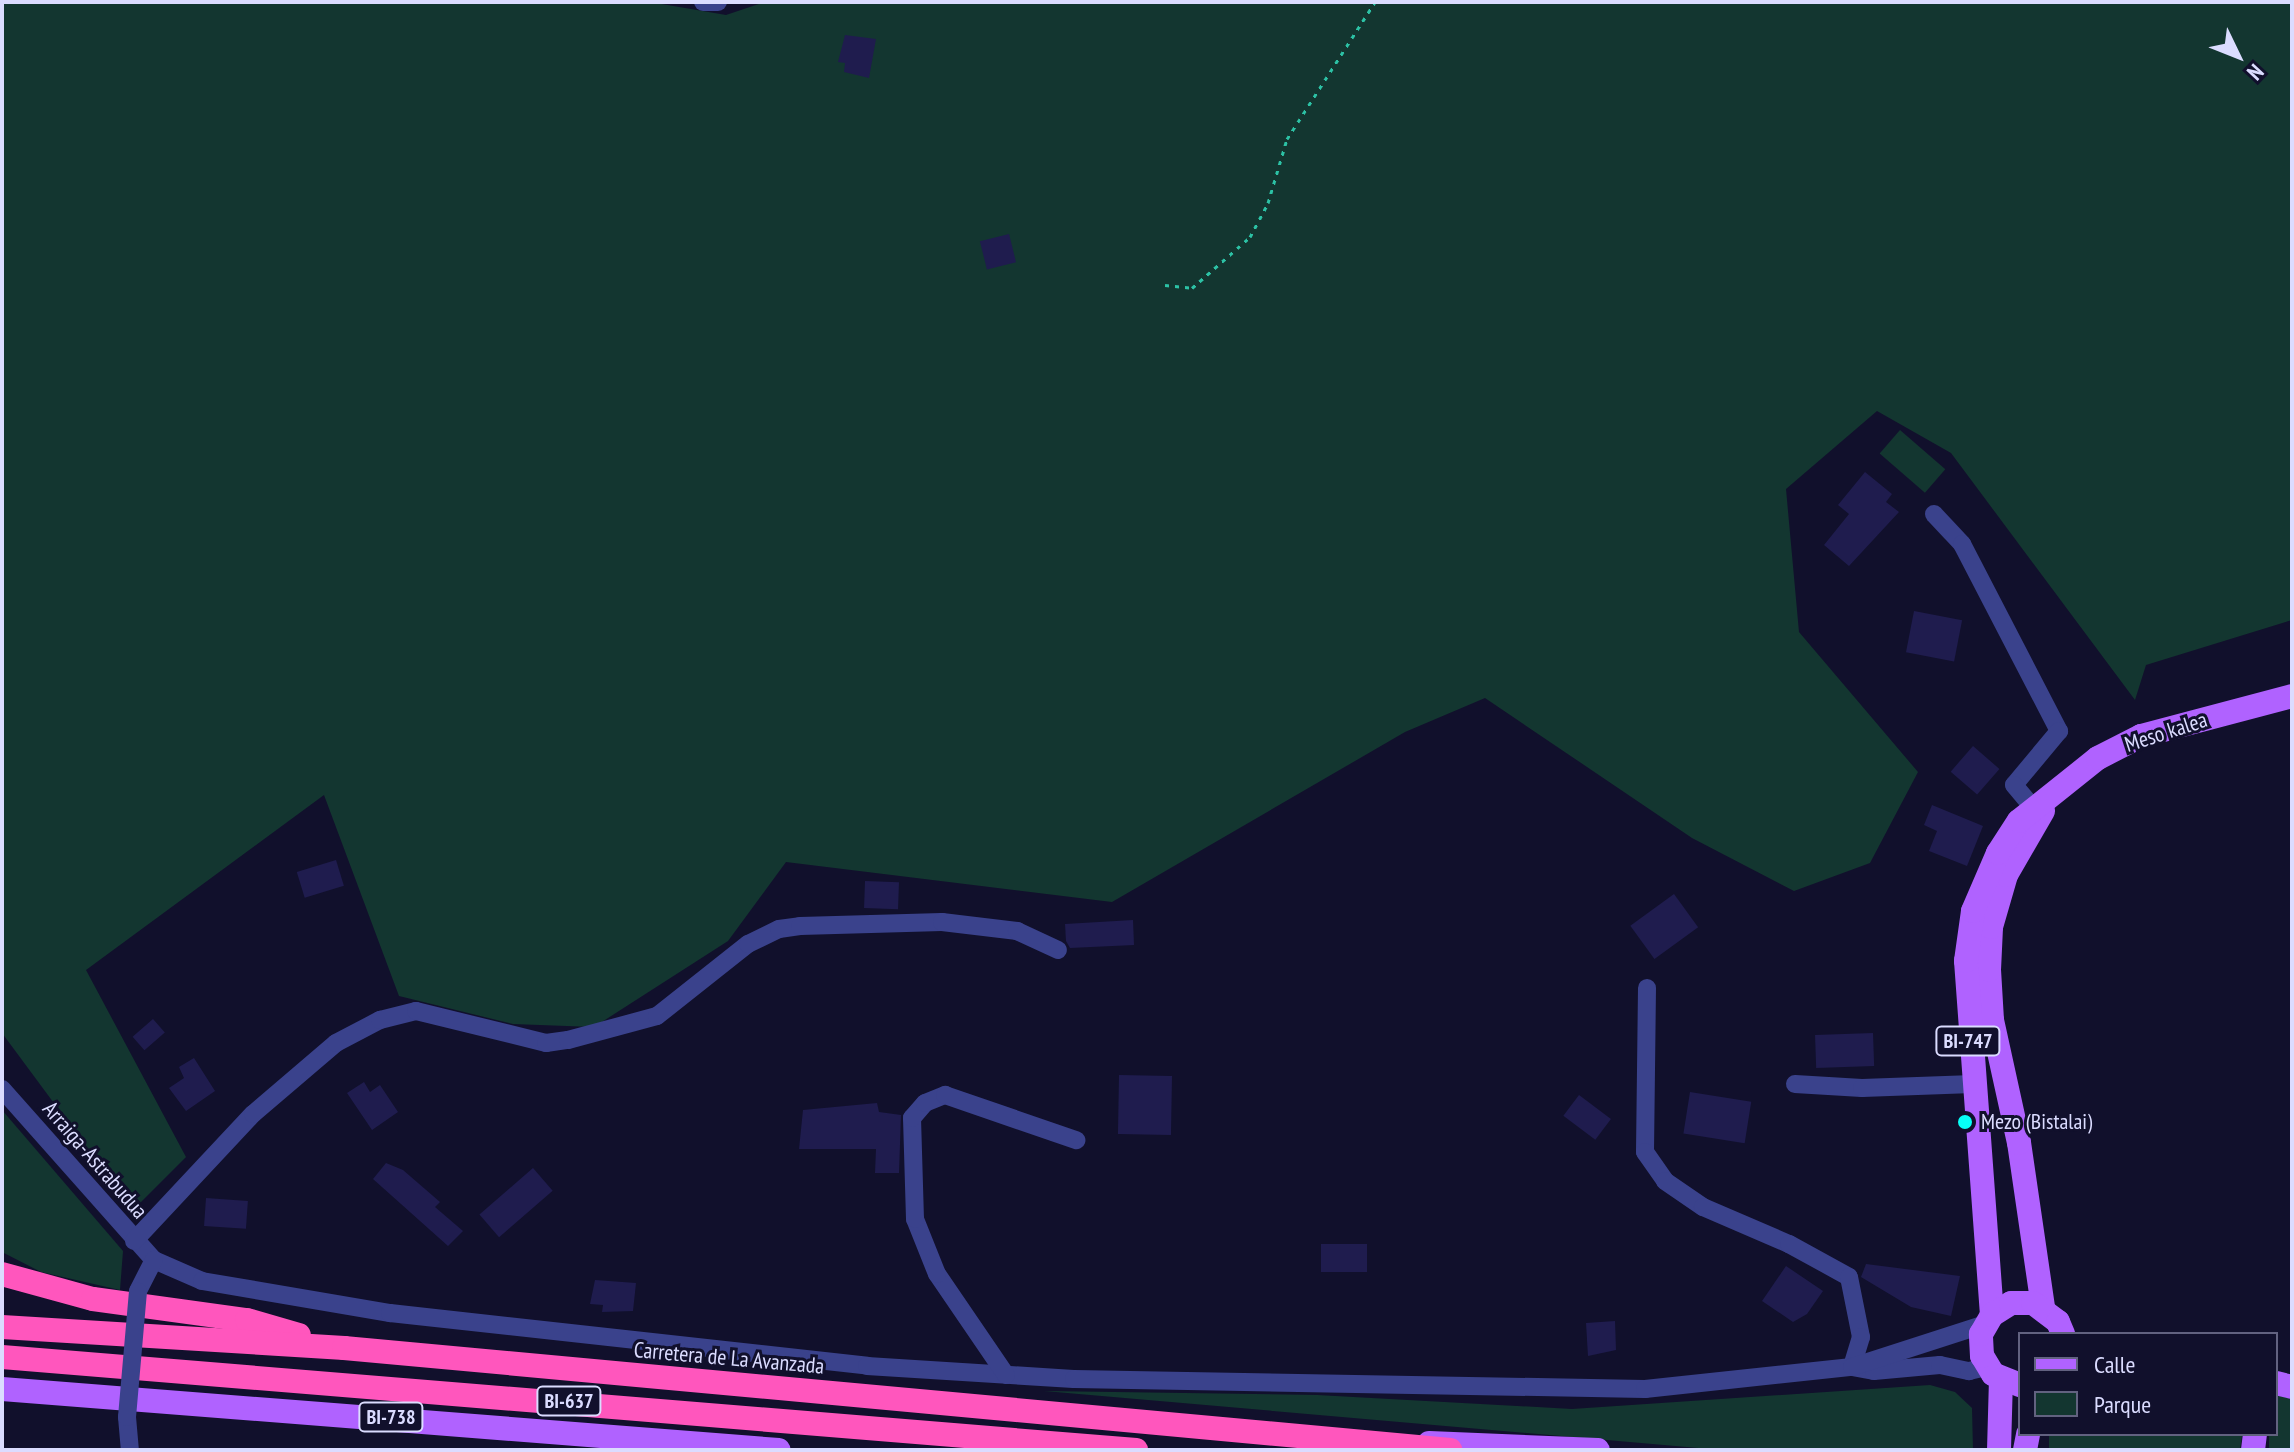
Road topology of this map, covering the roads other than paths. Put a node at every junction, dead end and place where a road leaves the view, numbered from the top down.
1 (703, 2) edge
2 (718, 2) edge
3 (1934, 514) dead end
4 (2292, 696) edge
5 (2053, 794) junction
6 (2033, 808) junction
7 (1058, 950) dead end
8 (1647, 988) dead end
9 (1795, 1084) dead end
10 (1973, 1084) junction
11 (2, 1089) edge
12 (1076, 1140) dead end
13 (134, 1241) junction
14 (154, 1260) junction
15 (2, 1274) edge
16 (1988, 1319) junction
17 (2055, 1321) edge
18 (2, 1327) edge
19 (2076, 1332) edge
20 (344, 1348) junction
21 (2, 1357) edge
22 (1852, 1367) junction
23 (1006, 1375) junction
24 (2003, 1377) edge
25 (2, 1389) edge
26 (1322, 1437) junction
27 (130, 1450) edge
28 (779, 1450) edge
29 (1136, 1450) edge
30 (1450, 1450) edge
31 (1598, 1450) edge
32 (1999, 1450) edge

1 - 2 street
3 - 6 street
4 - 5 main road, Meso kalea / BI-747
5 - 6 main road, BI-747
5 - 17 main road, BI-747
6 - 10 main road, BI-747
7 - 13 street
8 - 22 street
9 - 10 street
10 - 16 main road, BI-747
11 - 13 street, Arraiga-Astrabudua
12 - 23 street
13 - 14 street, Arraiga-Astrabudua
14 - 23 street, Arraiga-Astrabudua
14 - 27 street, bridge
15 - 20 highway
16 - 17 main road
16 - 22 street
16 - 24 main road, BI-747
17 - 19 main road
18 - 20 highway, Carretera de La Avanzada / BI-637
20 - 26 highway, Carretera de La Avanzada / BI-637
21 - 29 highway, BI-637
22 - 23 street, Arraiga-Astrabudua
22 - 24 street
24 - 32 main road, BI-747
25 - 28 main road, BI-738
26 - 30 highway, Carretera de La Avanzada / BI-637
26 - 31 main road

